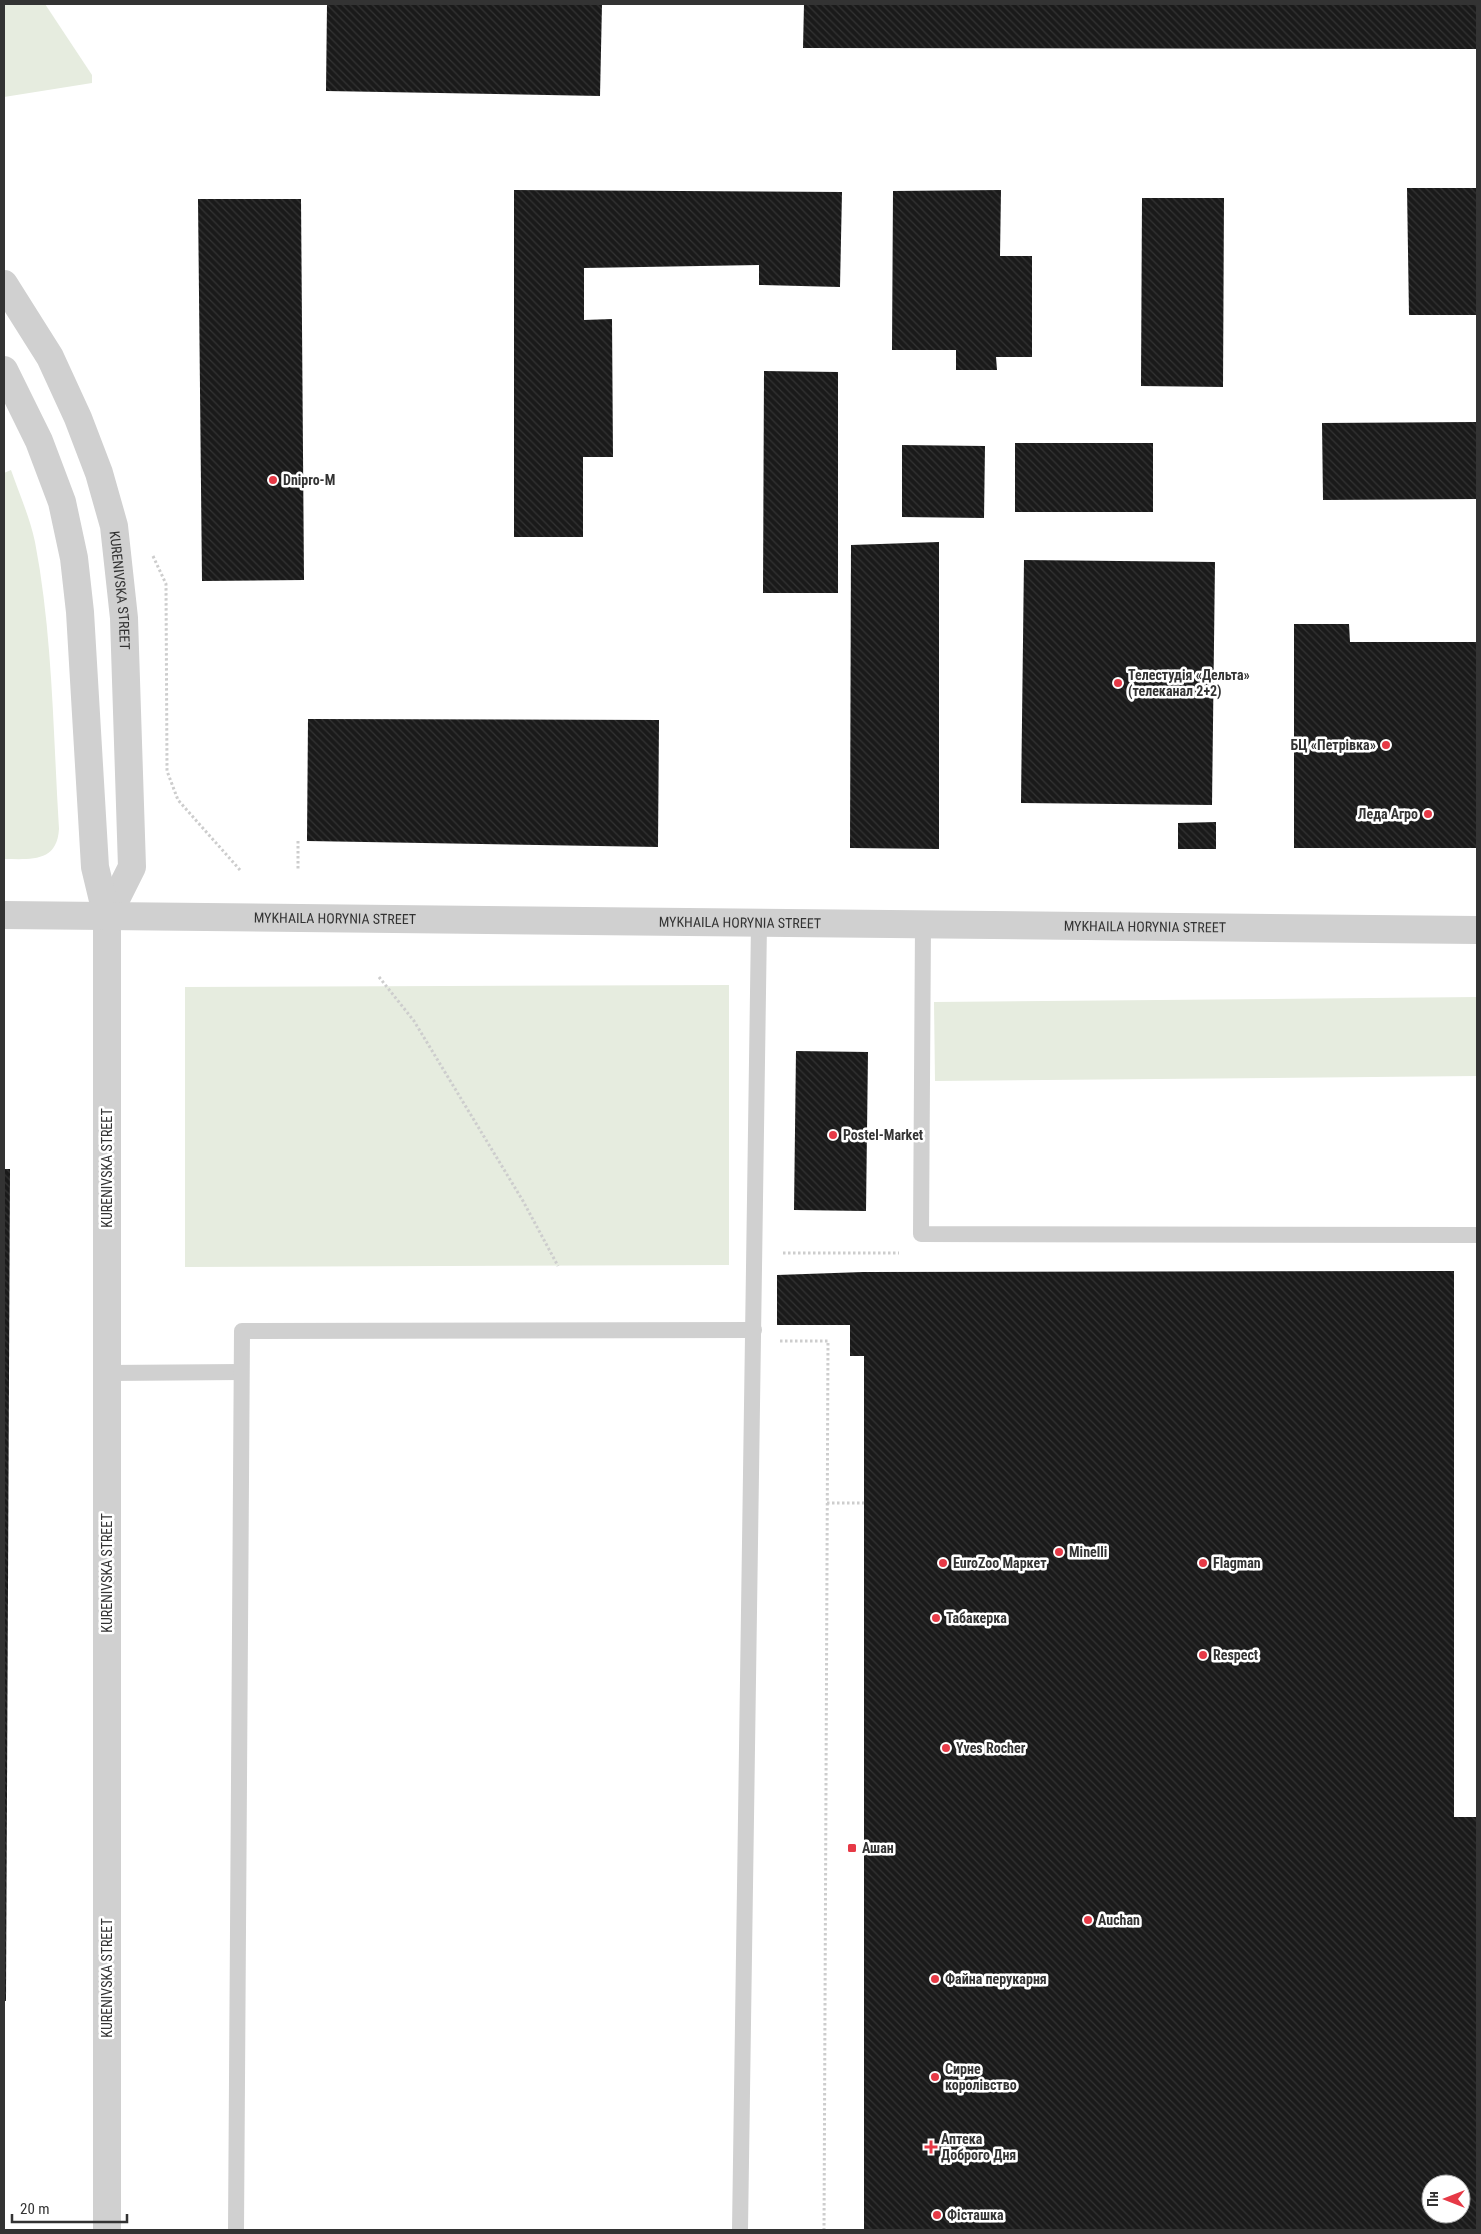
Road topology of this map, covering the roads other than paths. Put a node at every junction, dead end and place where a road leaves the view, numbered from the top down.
1 (4, 284) edge
2 (4, 370) edge
3 (4, 915) edge
4 (108, 917) junction
5 (759, 924) junction
6 (922, 925) junction
7 (1477, 930) edge
8 (1477, 1235) edge
9 (754, 1330) junction
10 (241, 1372) junction
11 (108, 1373) junction
12 (108, 2230) edge
13 (236, 2230) edge
14 (740, 2230) edge

1 - 4 street, KURENIVSKA STREET
2 - 4 street, KURENIVSKA STREET
3 - 4 street, MYKHAILA HORYNIA STREET
4 - 5 street, MYKHAILA HORYNIA STREET
4 - 11 street, KURENIVSKA STREET
5 - 6 street, MYKHAILA HORYNIA STREET
5 - 9 lane
6 - 7 street, MYKHAILA HORYNIA STREET
6 - 8 lane
9 - 10 lane
9 - 14 lane
10 - 11 lane
10 - 13 lane
11 - 12 street, KURENIVSKA STREET

